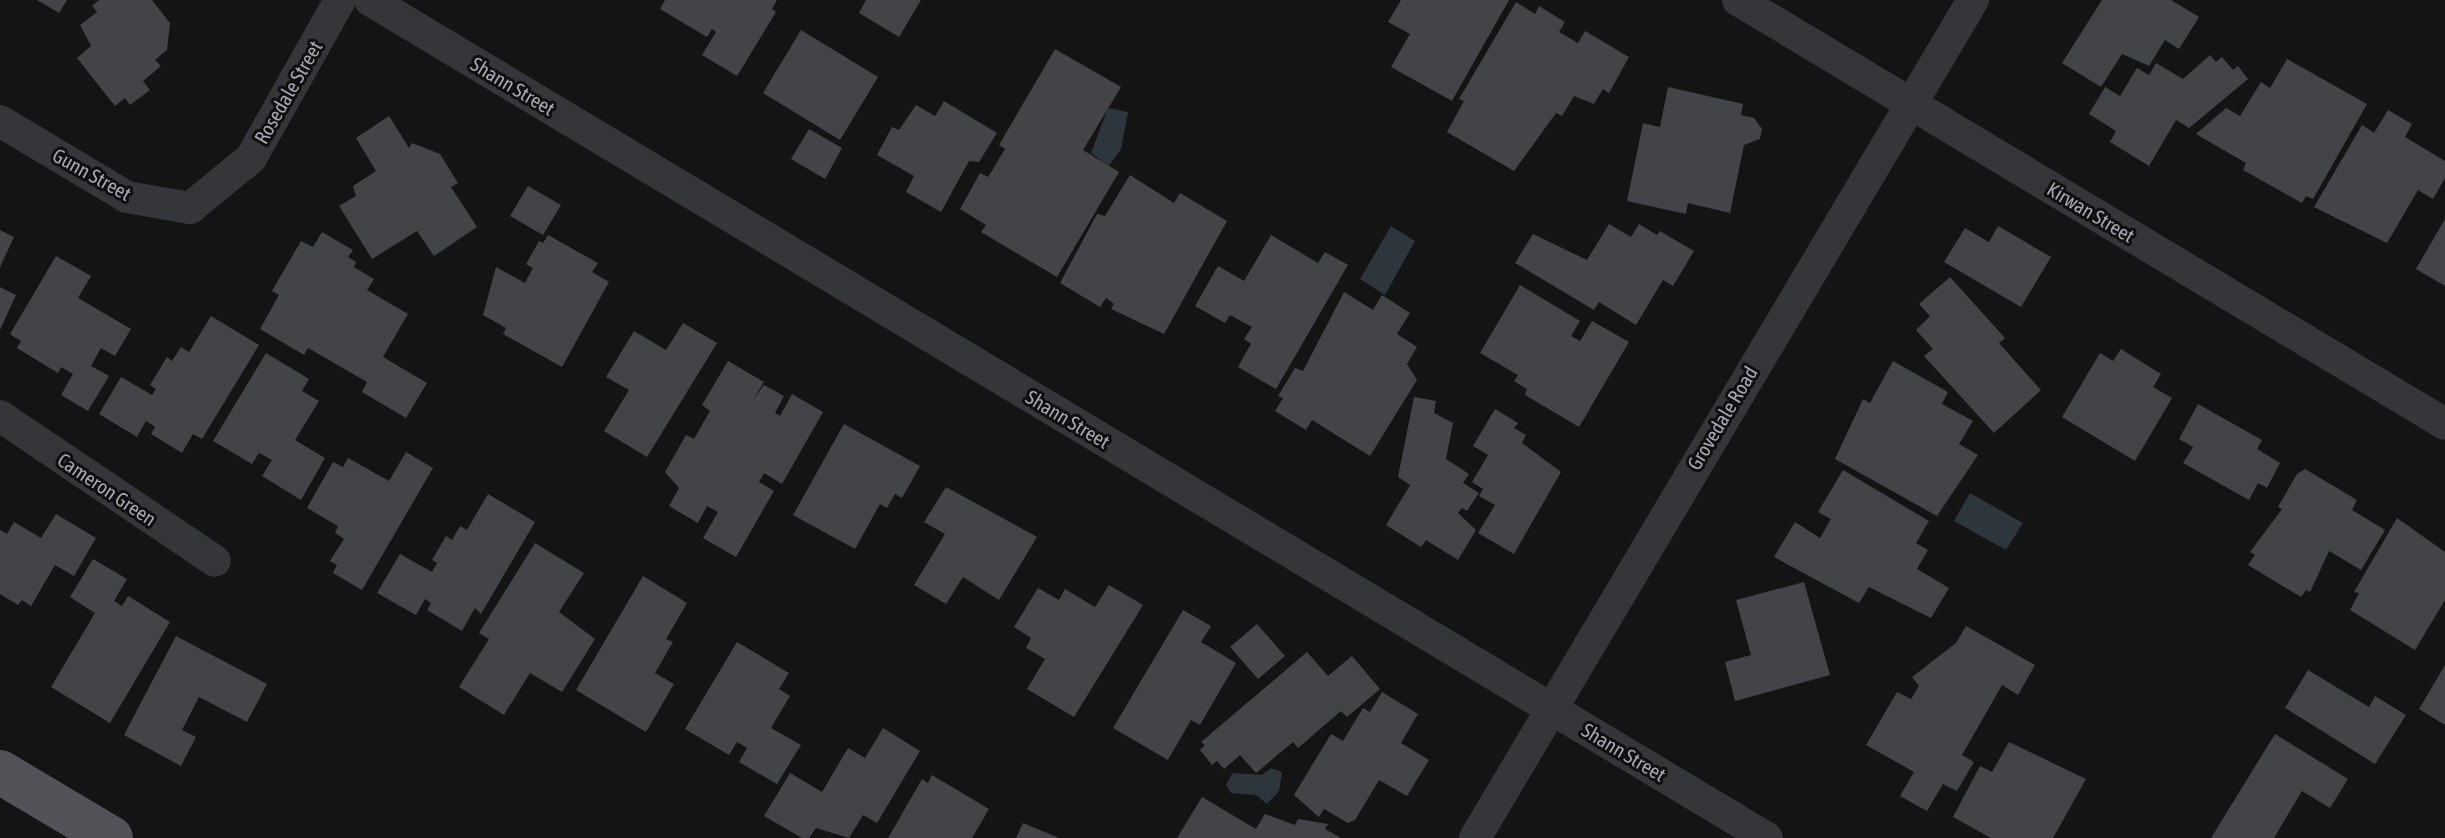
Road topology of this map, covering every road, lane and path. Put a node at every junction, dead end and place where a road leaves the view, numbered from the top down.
1 (340, 0) edge
2 (370, 0) edge
3 (1738, 0) edge
4 (1973, 0) edge
5 (1910, 104) junction
6 (0, 121) edge
7 (190, 208) joint
8 (0, 416) edge
9 (2445, 424) edge
10 (215, 561) dead end
11 (1549, 707) junction
12 (0, 772) edge
13 (111, 838) edge
14 (1475, 838) edge
15 (1767, 838) edge

1 - 7 street, Rosedale Street
2 - 11 street, Shann Street
3 - 5 street, Kirwan Street
4 - 5 street, Grovedale Road
5 - 9 street, Kirwan Street
5 - 11 street, Grovedale Road
6 - 7 street, Gunn Street
8 - 10 street, Cameron Green
11 - 14 street, Grovedale Road
11 - 15 street, Shann Street
12 - 13 main road

